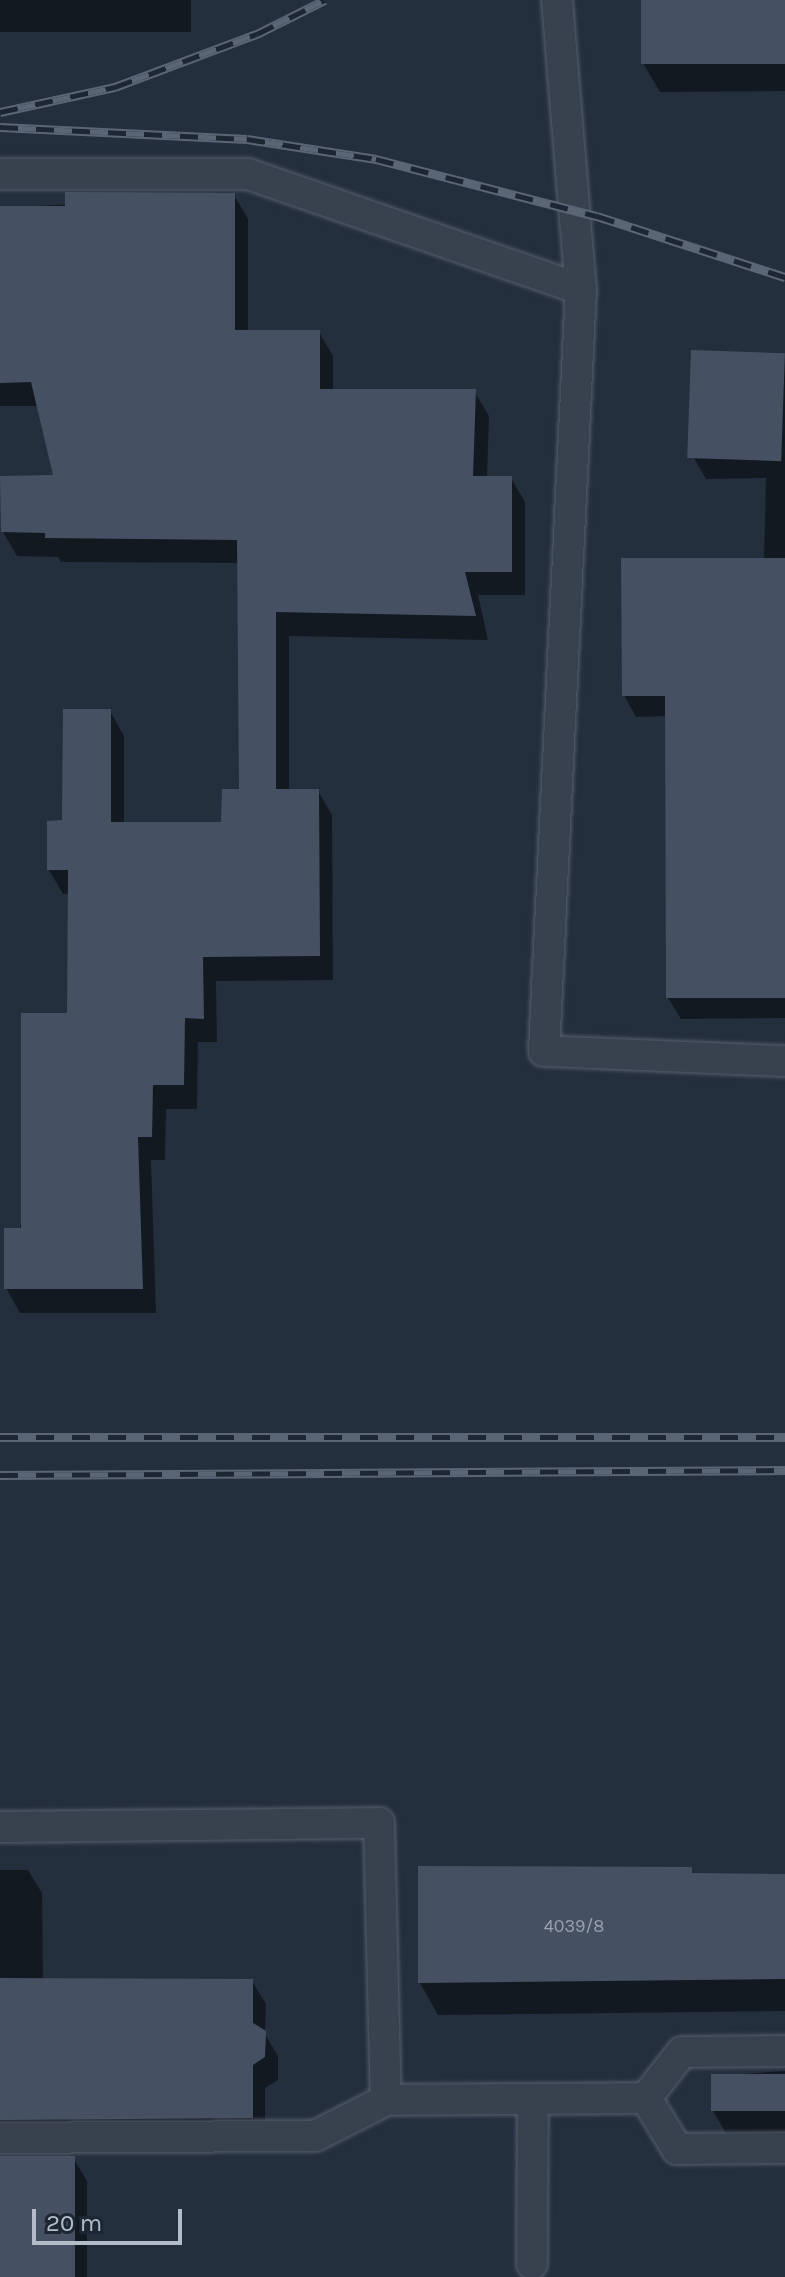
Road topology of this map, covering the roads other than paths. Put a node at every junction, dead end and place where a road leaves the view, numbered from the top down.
1 (557, 0) edge
2 (0, 174) edge
3 (581, 289) junction
4 (785, 1061) edge
5 (0, 1827) edge
6 (785, 2051) edge
7 (646, 2098) junction
8 (533, 2099) junction
9 (386, 2100) junction
10 (0, 2138) edge
11 (785, 2148) edge
12 (532, 2264) dead end

1 - 3 lane
2 - 3 lane
3 - 4 lane
5 - 9 lane
6 - 7 lane
7 - 8 lane
7 - 11 lane
8 - 9 lane
8 - 12 lane
9 - 10 lane

